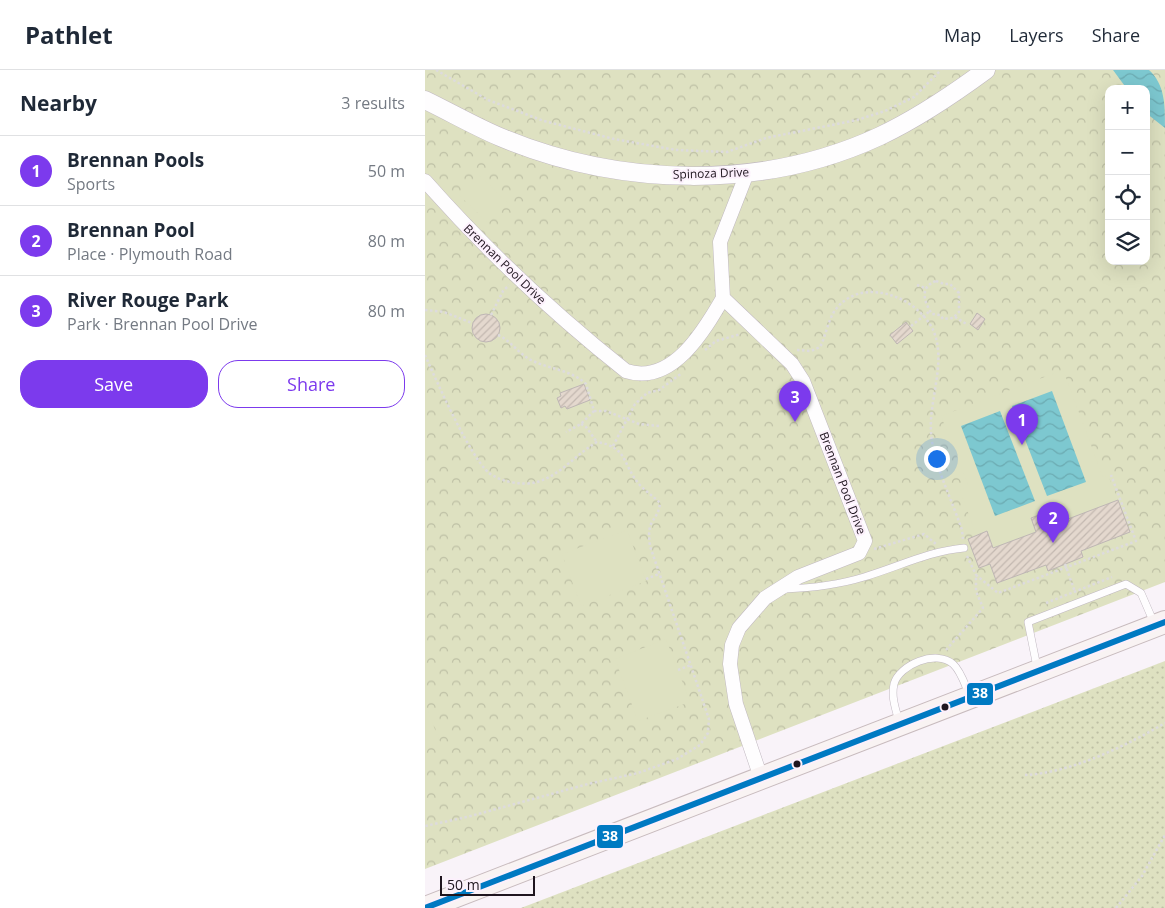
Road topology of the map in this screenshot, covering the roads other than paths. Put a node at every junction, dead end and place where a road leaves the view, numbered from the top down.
1 (987, 70) edge
2 (425, 100) edge
3 (747, 173) junction
4 (425, 181) edge
5 (723, 298) junction
6 (964, 548) road end
7 (779, 589) junction
8 (1160, 624) edge
9 (1038, 671) junction
10 (971, 697) junction
11 (900, 724) junction
12 (761, 778) junction
13 (425, 908) edge

1 - 3 street, Spinoza Drive
2 - 3 street, Spinoza Drive
3 - 5 street
4 - 5 street, Brennan Pool Drive
5 - 7 street, Brennan Pool Drive
6 - 7 lane
7 - 12 street, Brennan Pool Drive
8 - 9 main road
8 - 9 lane
9 - 10 main road
10 - 11 main road
10 - 11 lane
11 - 12 main road
12 - 13 main road

